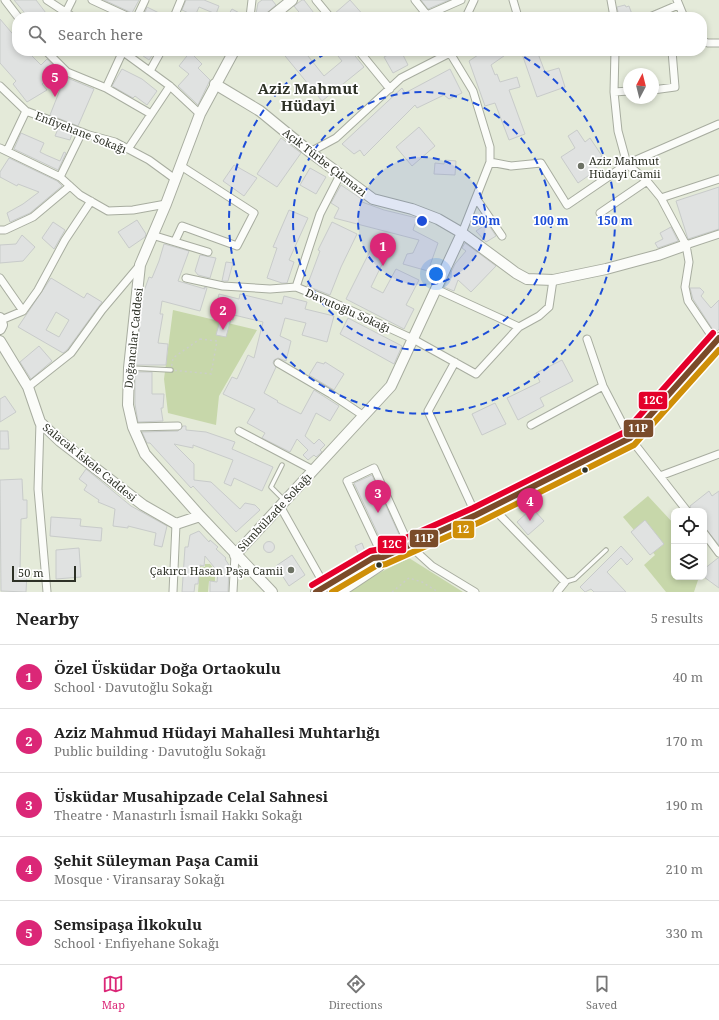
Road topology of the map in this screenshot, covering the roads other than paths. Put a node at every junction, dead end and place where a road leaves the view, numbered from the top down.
1 (5, 0) edge
2 (46, 0) edge
3 (72, 0) edge
4 (92, 0) edge
5 (145, 0) edge
6 (181, 0) edge
7 (252, 0) edge
8 (292, 0) edge
9 (316, 0) edge
10 (415, 0) edge
11 (461, 0) edge
12 (474, 0) edge
13 (513, 0) edge
14 (611, 0) edge
15 (677, 3) edge
16 (14, 12) edge
17 (66, 12) joint
18 (118, 12) edge
19 (139, 12) edge
20 (176, 12) edge
21 (251, 12) edge
22 (277, 12) edge
23 (326, 12) edge
24 (425, 12) edge
25 (434, 12) edge
26 (468, 12) edge
27 (517, 12) edge
28 (613, 12) edge
29 (660, 12) edge
30 (682, 12) edge
31 (707, 42) edge
32 (719, 43) edge
33 (51, 56) edge
34 (120, 56) edge
35 (129, 56) edge
36 (158, 56) edge
37 (231, 56) edge
38 (362, 56) edge
39 (443, 56) edge
40 (453, 56) edge
41 (615, 56) edge
42 (672, 56) edge
43 (150, 71) junction
44 (215, 84) junction
45 (0, 86) edge
46 (170, 86) junction
47 (106, 88) junction
48 (390, 89) junction
49 (659, 89) edge
50 (623, 91) edge
51 (614, 92) junction
52 (26, 111) junction
53 (151, 114) junction
54 (200, 114) junction
55 (719, 124) edge
56 (82, 132) junction
57 (0, 148) edge
58 (128, 149) junction
59 (7, 151) junction
60 (310, 152) junction
61 (490, 162) junction
62 (627, 164) junction
63 (181, 166) junction
64 (340, 175) junction
65 (60, 177) junction
66 (176, 179) junction
67 (719, 179) edge
68 (648, 181) junction
69 (70, 186) junction
70 (476, 198) junction
71 (661, 198) junction
72 (91, 201) junction
73 (166, 204) junction
74 (600, 213) dead end
75 (0, 230) edge
76 (462, 233) junction
77 (152, 234) junction
78 (719, 234) edge
79 (502, 236) dead end
80 (175, 241) junction
81 (686, 245) junction
82 (208, 252) dead end
83 (140, 265) junction
84 (0, 278) edge
85 (186, 278) dead end
86 (553, 280) junction
87 (296, 287) junction
88 (436, 289) junction
89 (23, 311) junction
90 (0, 322) edge
91 (519, 327) junction
92 (587, 339) dead end
93 (0, 340) edge
94 (413, 340) junction
95 (717, 340) edge
96 (455, 362) junction
97 (278, 363) dead end
98 (128, 368) junction
99 (171, 370) road end
100 (603, 386) junction
101 (28, 387) junction
102 (364, 416) junction
103 (40, 422) junction
104 (531, 425) dead end
105 (178, 426) dead end
106 (132, 427) junction
107 (238, 431) dead end
108 (630, 438) junction
109 (719, 454) edge
110 (282, 465) dead end
111 (313, 470) junction
112 (660, 476) junction
113 (283, 504) junction
114 (491, 506) junction
115 (685, 508) edge
116 (476, 515) junction
117 (200, 516) junction
118 (176, 524) junction
119 (707, 537) edge
120 (409, 545) junction
121 (606, 550) dead end
122 (719, 553) edge
123 (235, 555) junction
124 (383, 557) junction
125 (565, 582) junction
126 (321, 589) edge
127 (47, 592) edge
128 (173, 592) edge
129 (233, 592) edge
130 (272, 592) edge
131 (335, 592) edge
132 (340, 592) edge
133 (475, 592) edge
134 (557, 592) edge

1 - 16 street
2 - 17 street
3 - 17 street
4 - 18 street
5 - 19 street
6 - 20 street
7 - 21 street
8 - 22 street
9 - 23 street
10 - 24 street
11 - 25 street
12 - 26 street
13 - 27 street
14 - 28 street
15 - 29 street
15 - 30 street
31 - 32 street
33 - 47 street
34 - 47 street
35 - 43 street
36 - 43 street
37 - 44 street, Doğancılar Caddesi
38 - 48 street
39 - 48 street
40 - 61 street
41 - 51 street
42 - 49 street
43 - 46 street
44 - 54 street, Doğancılar Caddesi
44 - 60 street, Açık Türbe Çıkmazı
45 - 52 street
46 - 53 street
46 - 54 street
47 - 53 street
48 - 60 street
50 - 51 street
51 - 62 street
52 - 56 street, Enfiyehane Sokağı
52 - 59 street
53 - 58 street
54 - 63 street, Doğancılar Caddesi
55 - 62 street
56 - 58 street, Enfiyehane Sokağı
56 - 65 street
57 - 59 street
58 - 66 street, Enfiyehane Sokağı
59 - 65 street
60 - 64 street, Açık Türbe Çıkmazı
61 - 62 street
61 - 70 street
62 - 68 street
63 - 66 street, Doğancılar Caddesi
63 - 80 street
64 - 76 street, Açık Türbe Çıkmazı
64 - 87 street
65 - 69 street
66 - 73 street, Doğancılar Caddesi
67 - 71 street
68 - 71 street
68 - 74 street
69 - 72 street
69 - 75 street
70 - 76 street
70 - 79 street
71 - 81 street
72 - 73 street
72 - 89 street
73 - 77 street, Doğancılar Caddesi
76 - 86 street, Açık Türbe Çıkmazı
76 - 88 street, Sümbülzade Sokağı
77 - 80 street
77 - 83 street, Doğancılar Caddesi
78 - 81 street
80 - 82 street
81 - 86 street, Açık Türbe Çıkmazı
81 - 95 street
83 - 98 street, Doğancılar Caddesi
83 - 101 street
84 - 89 street
85 - 87 street, Davutoğlu Sokağı
86 - 91 street
87 - 94 street, Davutoğlu Sokağı
88 - 91 street
88 - 94 street, Sümbülzade Sokağı
89 - 90 street
91 - 96 street, Davutoğlu Sokağı
92 - 100 street
93 - 101 street, Salacak İskele Caddesi
94 - 96 street, Davutoğlu Sokağı
94 - 102 street, Sümbülzade Sokağı
95 - 108 street
96 - 116 street
97 - 102 street
98 - 99 lane
98 - 106 street, Doğancılar Caddesi
100 - 104 street
100 - 108 street
101 - 103 street, Salacak İskele Caddesi
102 - 111 street, Sümbülzade Sokağı
103 - 118 street, Salacak İskele Caddesi
103 - 127 street
105 - 106 street
106 - 117 street, Doğancılar Caddesi
107 - 111 street, Sümbülzade Sokağı
108 - 112 street
108 - 114 street
109 - 112 street
110 - 113 lane
111 - 113 street, Sümbülzade Sokağı
112 - 115 street
113 - 123 street, Sümbülzade Sokağı
113 - 126 street
114 - 116 street
114 - 125 street
116 - 120 street
117 - 118 street
117 - 123 street, Doğancılar Caddesi
118 - 128 street
119 - 122 street
120 - 124 street
120 - 124 street
120 - 133 street
121 - 125 lane
123 - 129 street
123 - 130 street, Doğancılar Caddesi
124 - 126 street
124 - 132 street
125 - 134 street
126 - 131 street

